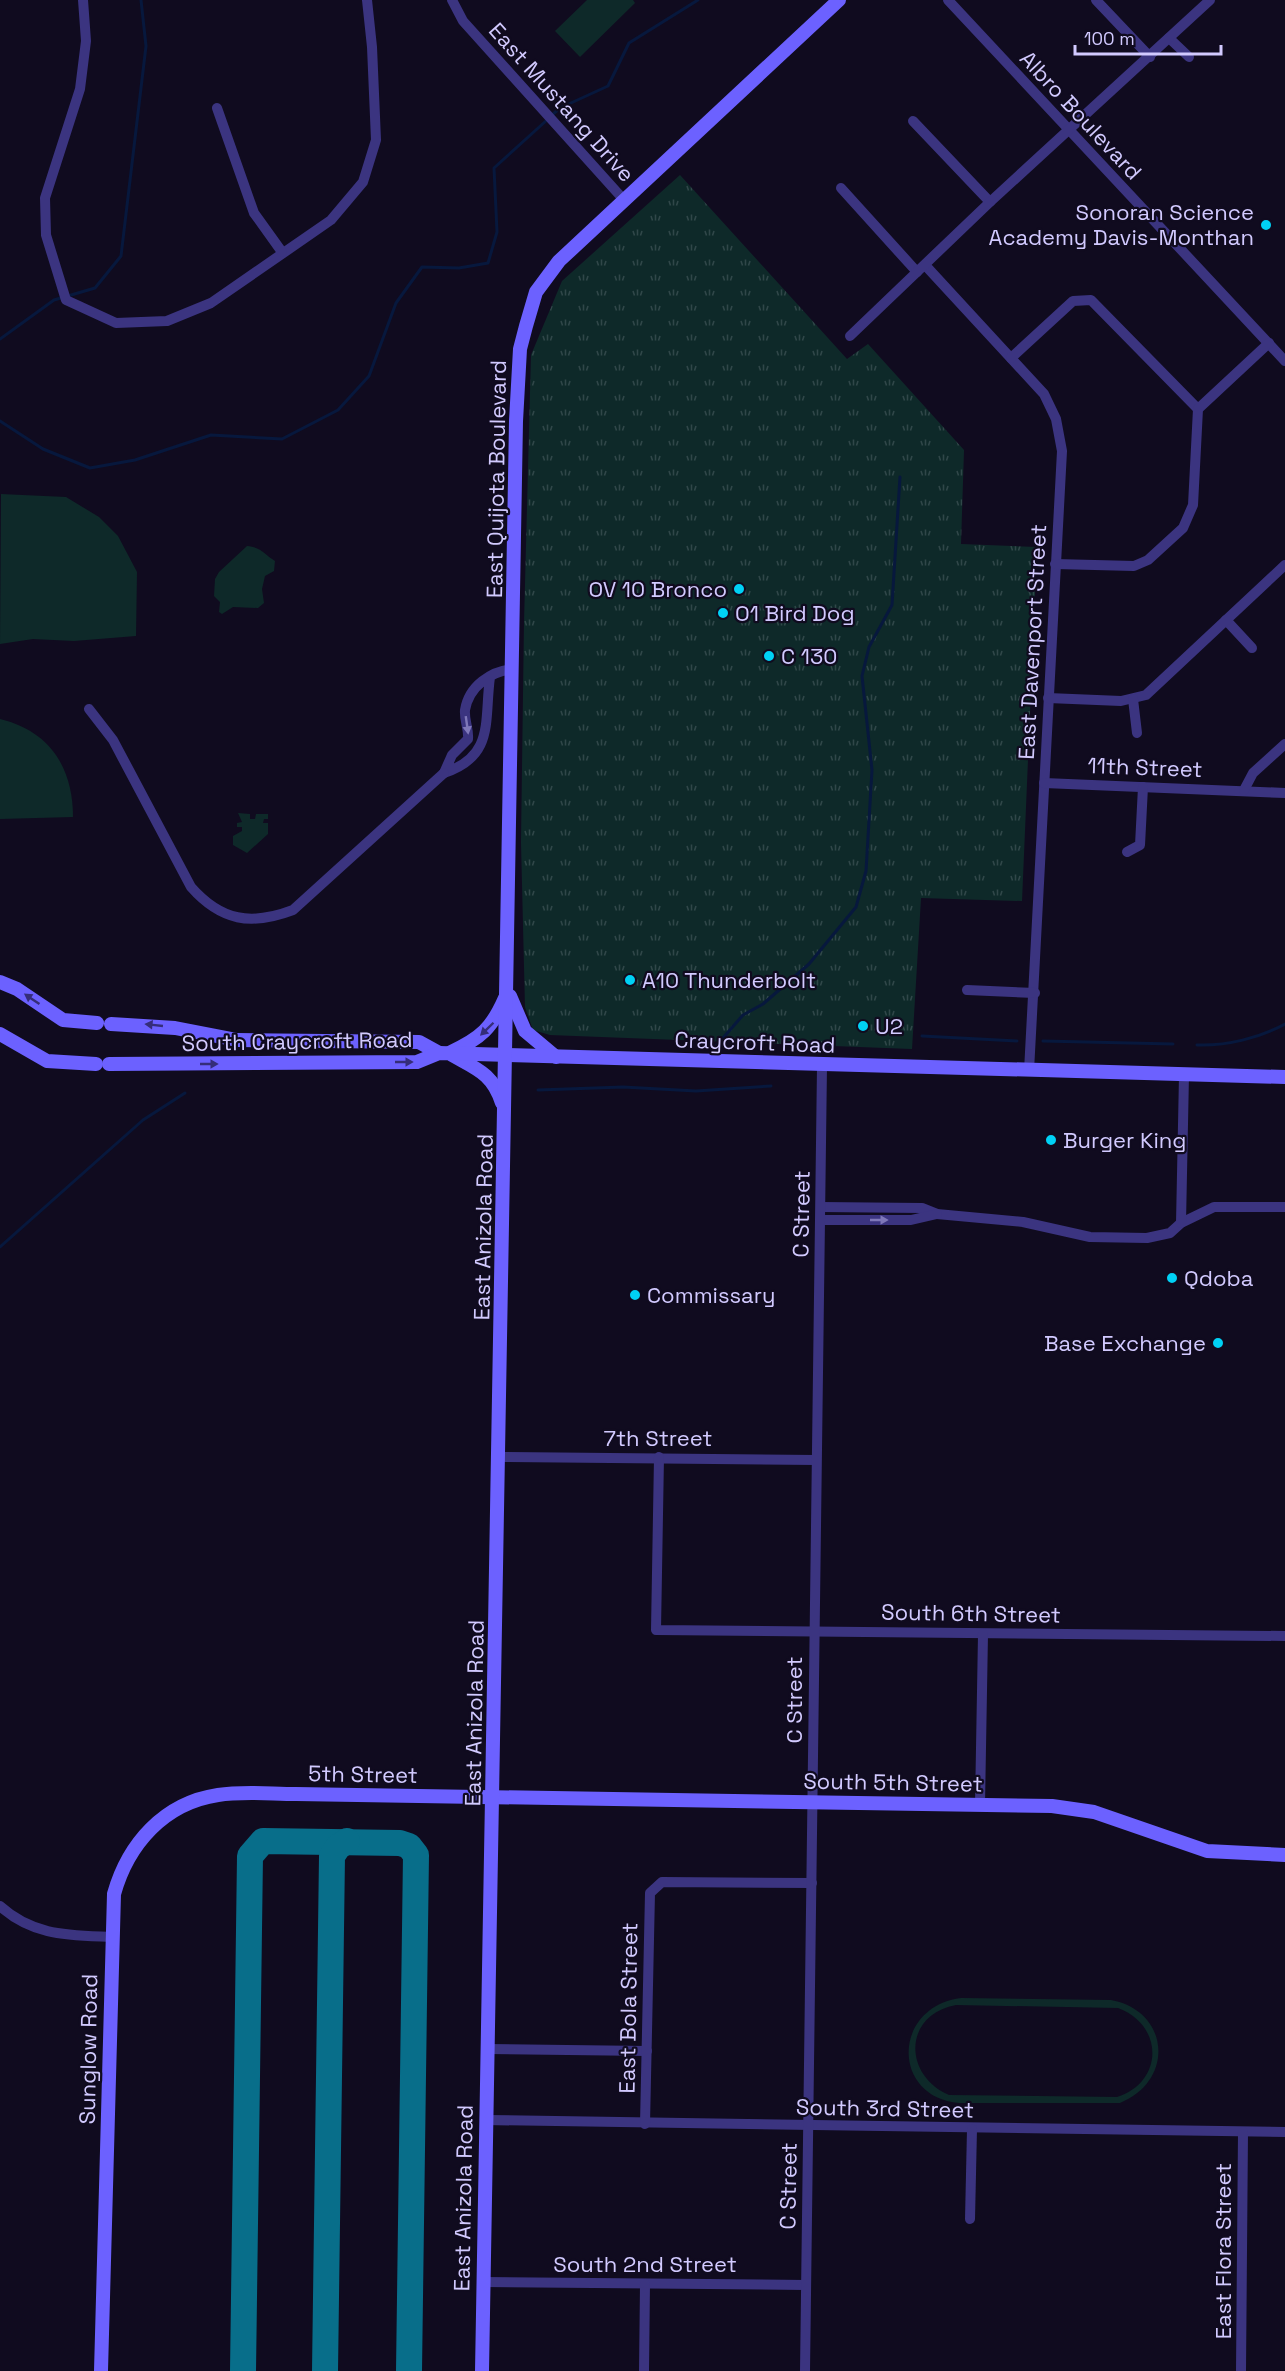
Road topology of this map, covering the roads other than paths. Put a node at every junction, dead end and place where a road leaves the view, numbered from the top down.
1 (83, 0) edge
2 (367, 0) edge
3 (452, 0) edge
4 (839, 0) edge
5 (948, 0) edge
6 (1096, 0) edge
7 (1210, 0) edge
8 (1169, 38) junction
9 (1150, 57) junction
10 (1189, 57) dead end
11 (217, 108) dead end
12 (913, 122) dead end
13 (1069, 130) junction
14 (841, 188) dead end
15 (624, 200) junction
16 (990, 202) junction
17 (282, 252) junction
18 (921, 269) junction
19 (850, 336) dead end
20 (1269, 344) junction
21 (1011, 358) junction
22 (1285, 361) edge
23 (1197, 409) junction
24 (1055, 564) junction
25 (1285, 566) edge
26 (1226, 620) junction
27 (1252, 648) dead end
28 (513, 669) junction
29 (490, 677) junction
30 (1048, 698) junction
31 (1133, 699) junction
32 (89, 709) dead end
33 (1137, 733) dead end
34 (1285, 744) edge
35 (444, 773) junction
36 (1044, 783) junction
37 (1143, 787) junction
38 (1244, 790) junction
39 (1285, 793) edge
40 (1127, 852) dead end
41 (0, 982) edge
42 (508, 990) junction
43 (967, 990) dead end
44 (1035, 993) junction
45 (0, 1034) edge
46 (444, 1053) junction
47 (507, 1055) junction
48 (556, 1057) junction
49 (822, 1066) junction
50 (1029, 1071) junction
51 (1184, 1075) junction
52 (1285, 1077) edge
53 (506, 1114) junction
54 (821, 1207) junction
55 (1285, 1208) edge
56 (937, 1214) junction
57 (821, 1220) junction
58 (1181, 1223) junction
59 (500, 1457) junction
60 (659, 1457) junction
61 (816, 1460) junction
62 (814, 1630) junction
63 (983, 1634) junction
64 (1285, 1636) edge
65 (231, 1794) joint
66 (494, 1798) junction
67 (813, 1802) junction
68 (980, 1805) junction
69 (1285, 1855) edge
70 (812, 1883) junction
71 (0, 1906) edge
72 (111, 1937) junction
73 (487, 2049) junction
74 (647, 2051) junction
75 (485, 2120) junction
76 (645, 2124) junction
77 (808, 2126) junction
78 (972, 2129) junction
79 (1243, 2132) junction
80 (1285, 2132) edge
81 (970, 2219) dead end
82 (483, 2282) junction
83 (645, 2284) junction
84 (806, 2285) junction
85 (101, 2371) edge
86 (482, 2371) edge
87 (644, 2371) edge
88 (805, 2371) edge
89 (1241, 2371) edge

1 - 17 street
2 - 17 street
3 - 15 street, East Mustang Drive
4 - 15 street, East Quijota Boulevard
5 - 13 street, Albro Boulevard
6 - 9 street
7 - 8 street
8 - 9 street
8 - 10 street
9 - 13 street
11 - 17 street
12 - 16 street
13 - 16 street
13 - 20 street, Albro Boulevard
14 - 18 street, East Davenport Street
15 - 28 street, East Quijota Boulevard
16 - 18 street
18 - 19 street
18 - 21 street, East Davenport Street
20 - 22 street, Albro Boulevard
20 - 23 street
21 - 23 street
21 - 24 street, East Davenport Street
23 - 24 street
24 - 30 street, East Davenport Street
25 - 26 street
26 - 27 street
26 - 31 street
28 - 29 street
28 - 42 street, East Quijota Boulevard
29 -> 35 street
29 - 35 street
30 - 31 street
30 - 36 street, East Davenport Street
31 - 33 street
32 - 35 street
34 - 38 street
36 - 37 street, 11th Street
36 - 44 street, East Davenport Street
37 - 38 street, 11th Street
37 - 40 street
38 - 39 street, 11th Street
46 -> 41 street, South Craycroft Road
42 -> 46 street
42 - 47 street, East Quijota Boulevard
42 - 48 street
43 - 44 street
44 - 50 street, East Davenport Street
45 -> 46 street, South Craycroft Road
46 - 47 street, Craycroft Road
46 - 53 street
47 - 48 street, Craycroft Road
47 - 53 street, East Anizola Road
48 - 49 street, Craycroft Road
49 - 50 street, Craycroft Road
49 - 54 street, C Street
50 - 51 street, Craycroft Road
51 - 52 street, Craycroft Road
51 - 58 street
53 - 59 street, East Anizola Road
54 - 56 street
54 - 57 street, C Street
55 - 58 street
57 -> 56 street
56 - 58 street
57 - 61 street, C Street
59 - 60 street, 7th Street
59 - 66 street, East Anizola Road
60 - 61 street, 7th Street
60 - 62 street, South 6th Street
61 - 62 street, C Street
62 - 63 street, South 6th Street
62 - 67 street, C Street
63 - 64 street, South 6th Street
63 - 68 street
65 - 66 street, 5th Street
65 - 72 street, Sunglow Road
66 - 67 street, South 5th Street
66 - 73 street, East Anizola Road
67 - 68 street, South 5th Street
67 - 70 street, C Street
68 - 69 street, South 5th Street
70 - 74 street, East Bola Street
70 - 77 street, C Street
71 - 72 street
72 - 85 street, Sunglow Road
73 - 74 street
73 - 75 street, East Anizola Road
74 - 76 street, East Bola Street
75 - 76 street, South 3rd Street
75 - 82 street, East Anizola Road
76 - 77 street, South 3rd Street
77 - 78 street, South 3rd Street
77 - 84 street, C Street
78 - 79 street, South 3rd Street
78 - 81 street
79 - 80 street, South 3rd Street
79 - 89 street, East Flora Street
82 - 83 street, South 2nd Street
82 - 86 street, East Anizola Road
83 - 84 street, South 2nd Street
83 - 87 street
84 - 88 street, C Street

